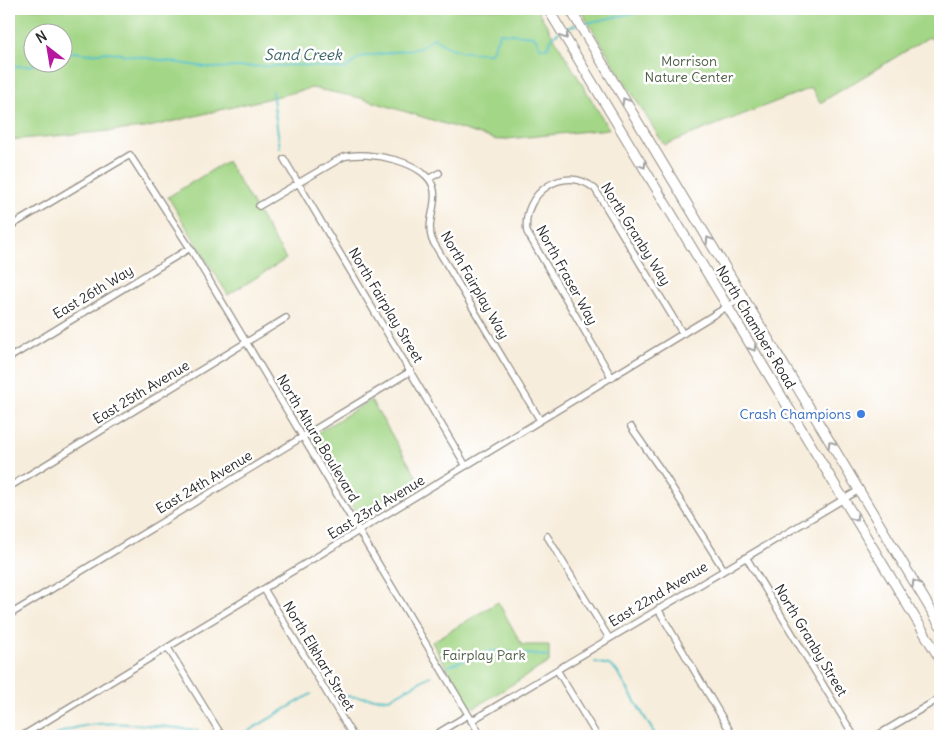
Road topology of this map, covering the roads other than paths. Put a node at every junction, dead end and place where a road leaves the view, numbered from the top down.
1 (548, 9) edge
2 (570, 9) edge
3 (284, 159) dead end
4 (439, 173) dead end
5 (430, 178) junction
6 (298, 182) junction
7 (548, 187) joint
8 (259, 206) dead end
9 (9, 228) edge
10 (190, 248) junction
11 (743, 297) junction
12 (728, 307) junction
13 (286, 318) dead end
14 (683, 334) junction
15 (247, 344) junction
16 (9, 358) edge
17 (411, 370) junction
18 (612, 378) junction
19 (540, 420) junction
20 (631, 427) dead end
21 (303, 437) junction
22 (466, 466) junction
23 (9, 488) edge
24 (859, 490) junction
25 (843, 499) junction
26 (358, 532) junction
27 (547, 536) dead end
28 (746, 557) junction
29 (724, 570) junction
30 (264, 589) junction
31 (658, 609) junction
32 (9, 615) edge
33 (940, 625) edge
34 (609, 638) junction
35 (168, 648) junction
36 (940, 659) edge
37 (557, 670) junction
38 (940, 698) edge
39 (469, 718) junction
40 (22, 736) edge
41 (222, 736) edge
42 (353, 736) edge
43 (433, 736) edge
44 (481, 736) edge
45 (597, 736) edge
46 (732, 736) edge
47 (854, 736) edge
48 (876, 736) edge

1 -> 12 main road, North Chambers Road
11 -> 2 main road, North Chambers Road
3 - 6 street, North Fairplay Street
4 - 5 street
5 - 6 street
5 - 19 street, North Fairplay Way
6 - 8 street
6 - 17 street, North Fairplay Street
7 - 14 street, North Granby Way
7 - 18 street, North Fraser Way
9 - 10 street, North Altura Boulevard
10 - 15 street, North Altura Boulevard
10 - 16 street, East 26th Way
11 - 12 street, East 23rd Avenue
24 -> 11 main road, North Chambers Road
12 - 14 street, East 23rd Avenue
12 -> 25 main road, North Chambers Road
13 - 15 street, East 25th Avenue
14 - 18 street, East 23rd Avenue
15 - 21 street, North Altura Boulevard
15 - 23 street, East 25th Avenue
17 - 21 street, East 24th Avenue
17 - 22 street, North Fairplay Street
18 - 19 street, East 23rd Avenue
19 - 22 street, East 23rd Avenue
20 - 29 street
21 - 26 street, North Altura Boulevard
21 - 32 street, East 24th Avenue
22 - 26 street, East 23rd Avenue
24 - 25 street, East 22nd Avenue
33 -> 24 main road, North Chambers Road
25 - 28 street, East 22nd Avenue
25 -> 36 main road, North Chambers Road
26 - 30 street, East 23rd Avenue
26 - 39 street, North Altura Boulevard
27 - 34 street
28 - 29 street, East 22nd Avenue
28 - 47 street, North Granby Street
29 - 31 street, East 22nd Avenue
30 - 35 street, East 23rd Avenue
30 - 42 street, North Elkhart Street
31 - 34 street, East 22nd Avenue
31 - 46 street
34 - 37 street, East 22nd Avenue
35 - 40 street, East 23rd Avenue
35 - 41 street
37 - 39 street, East 22nd Avenue
37 - 45 street
38 - 48 street
39 - 43 street, East 22nd Avenue
39 - 44 street, North Altura Boulevard

